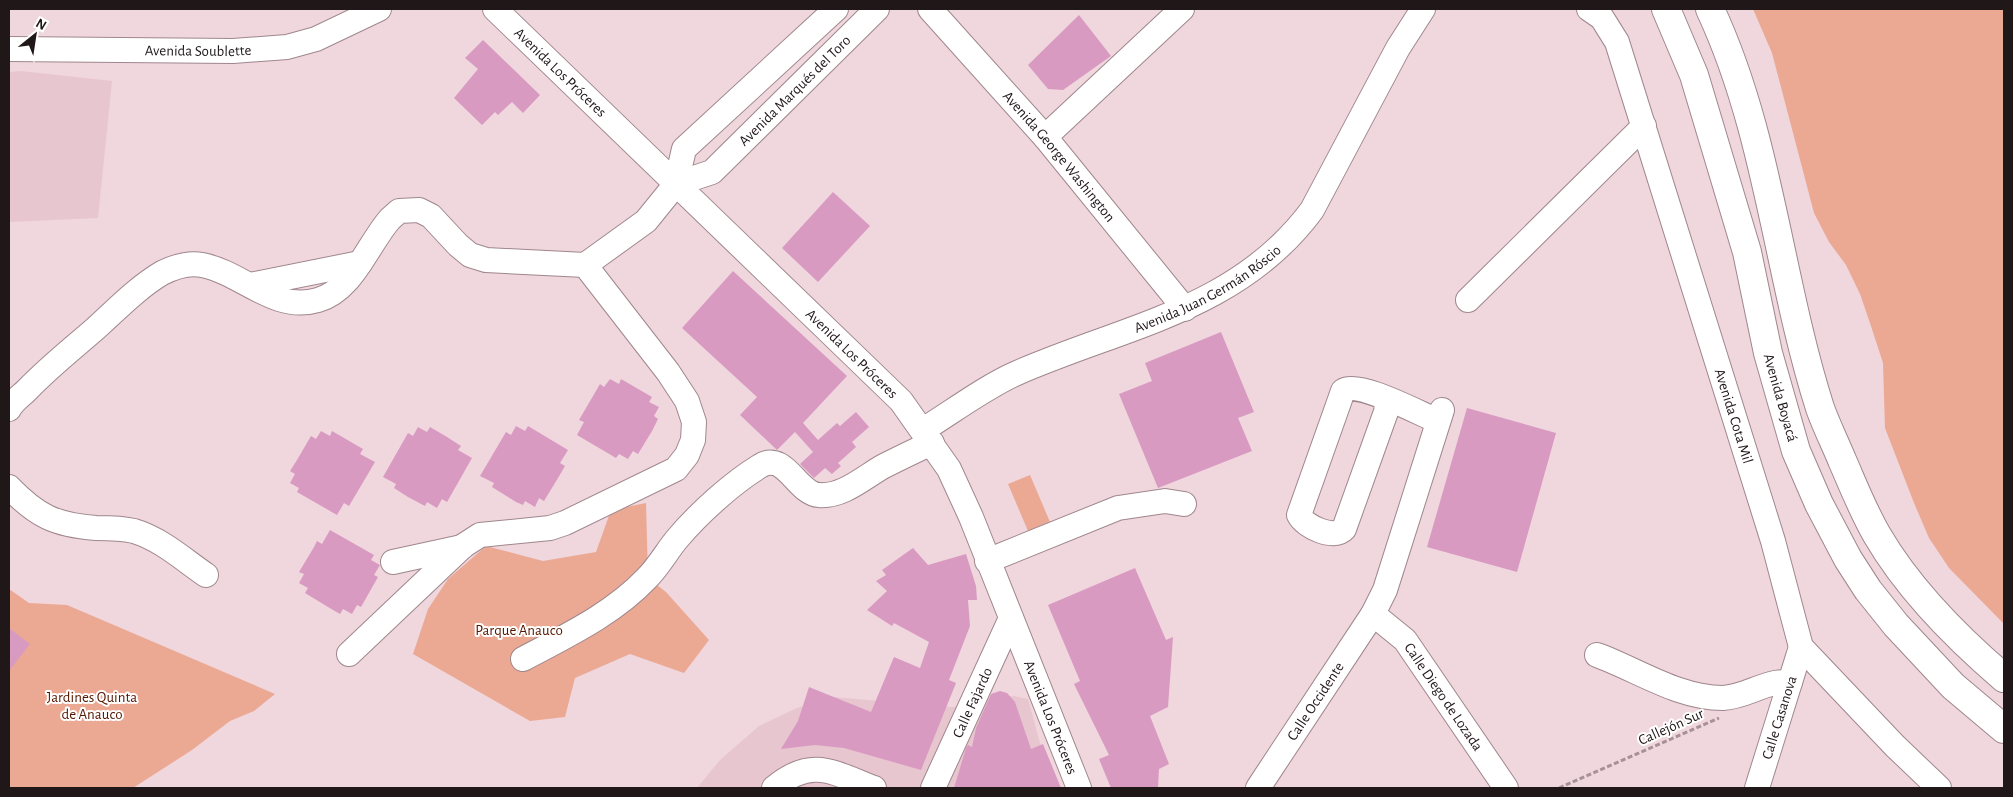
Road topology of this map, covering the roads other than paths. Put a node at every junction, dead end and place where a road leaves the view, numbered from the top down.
1 (379, 9) edge
2 (496, 9) edge
3 (836, 9) edge
4 (877, 9) edge
5 (930, 9) edge
6 (1182, 9) edge
7 (1408, 9) edge
8 (1423, 9) edge
9 (1589, 9) edge
10 (1666, 9) edge
11 (1710, 9) edge
12 (1398, 48) junction
13 (9, 49) edge
14 (1644, 126) junction
15 (1045, 137) junction
16 (639, 149) junction
17 (684, 149) junction
18 (712, 172) junction
19 (676, 184) junction
20 (708, 215) junction
21 (585, 265) junction
22 (1468, 300) dead end
23 (1185, 309) junction
24 (1385, 399) junction
25 (9, 407) edge
26 (928, 436) junction
27 (9, 487) edge
28 (1184, 504) dead end
29 (463, 546) junction
30 (988, 561) junction
31 (394, 562) dead end
32 (206, 575) dead end
33 (1372, 614) junction
34 (1011, 618) junction
35 (1801, 647) junction
36 (349, 654) dead end
37 (1597, 655) dead end
38 (523, 658) dead end
39 (2004, 678) edge
40 (1790, 682) junction
41 (2004, 729) edge
42 (774, 788) edge
43 (874, 788) edge
44 (933, 788) edge
45 (1079, 788) edge
46 (1258, 788) edge
47 (1506, 788) edge
48 (1513, 788) edge
49 (1527, 788) edge
50 (1757, 788) edge
51 (1939, 788) edge

1 - 13 street, Avenida Soublette
2 - 16 street, Avenida Los Próceres
3 - 17 street, Avenida Marqués del Toro
4 - 18 street, Avenida Marqués del Toro
5 - 15 street, Avenida George Washington
6 - 15 street
7 - 12 street, Avenida Juan Germán Róscio
8 - 12 street, Avenida Juan Germán Róscio
9 - 14 street, Avenida Cota Mil
10 - 41 highway, Avenida Boyacá
11 - 39 highway
12 - 23 street, Avenida Juan Germán Róscio
14 - 22 street
14 - 35 street, Avenida Cota Mil
15 - 23 street, Avenida George Washington
16 - 17 street
16 - 19 street, Avenida Los Próceres
17 - 19 street
18 - 19 street, Avenida Marqués del Toro
18 - 20 street
19 - 20 street, Avenida Los Próceres
19 - 21 street
20 - 26 street, Avenida Los Próceres
21 - 25 street
21 - 29 street
23 - 26 street, Avenida Juan Germán Róscio
24 - 24 street
24 - 33 street, Calle Occidente
26 - 30 street, Avenida Los Próceres
26 - 38 street, Avenida Juan Germán Róscio
27 - 32 street
28 - 30 street
29 - 31 street
29 - 36 street
30 - 34 street, Avenida Los Próceres
33 - 46 street, Calle Occidente
33 - 47 street, Calle Diego de Lozada
34 - 44 street, Calle Fajardo
34 - 45 street, Avenida Los Próceres
35 - 40 street, Calle Casanova
35 - 51 street, Avenida Cota Mil
37 - 40 street
40 - 50 street, Calle Casanova
42 - 43 street
48 - 49 street

